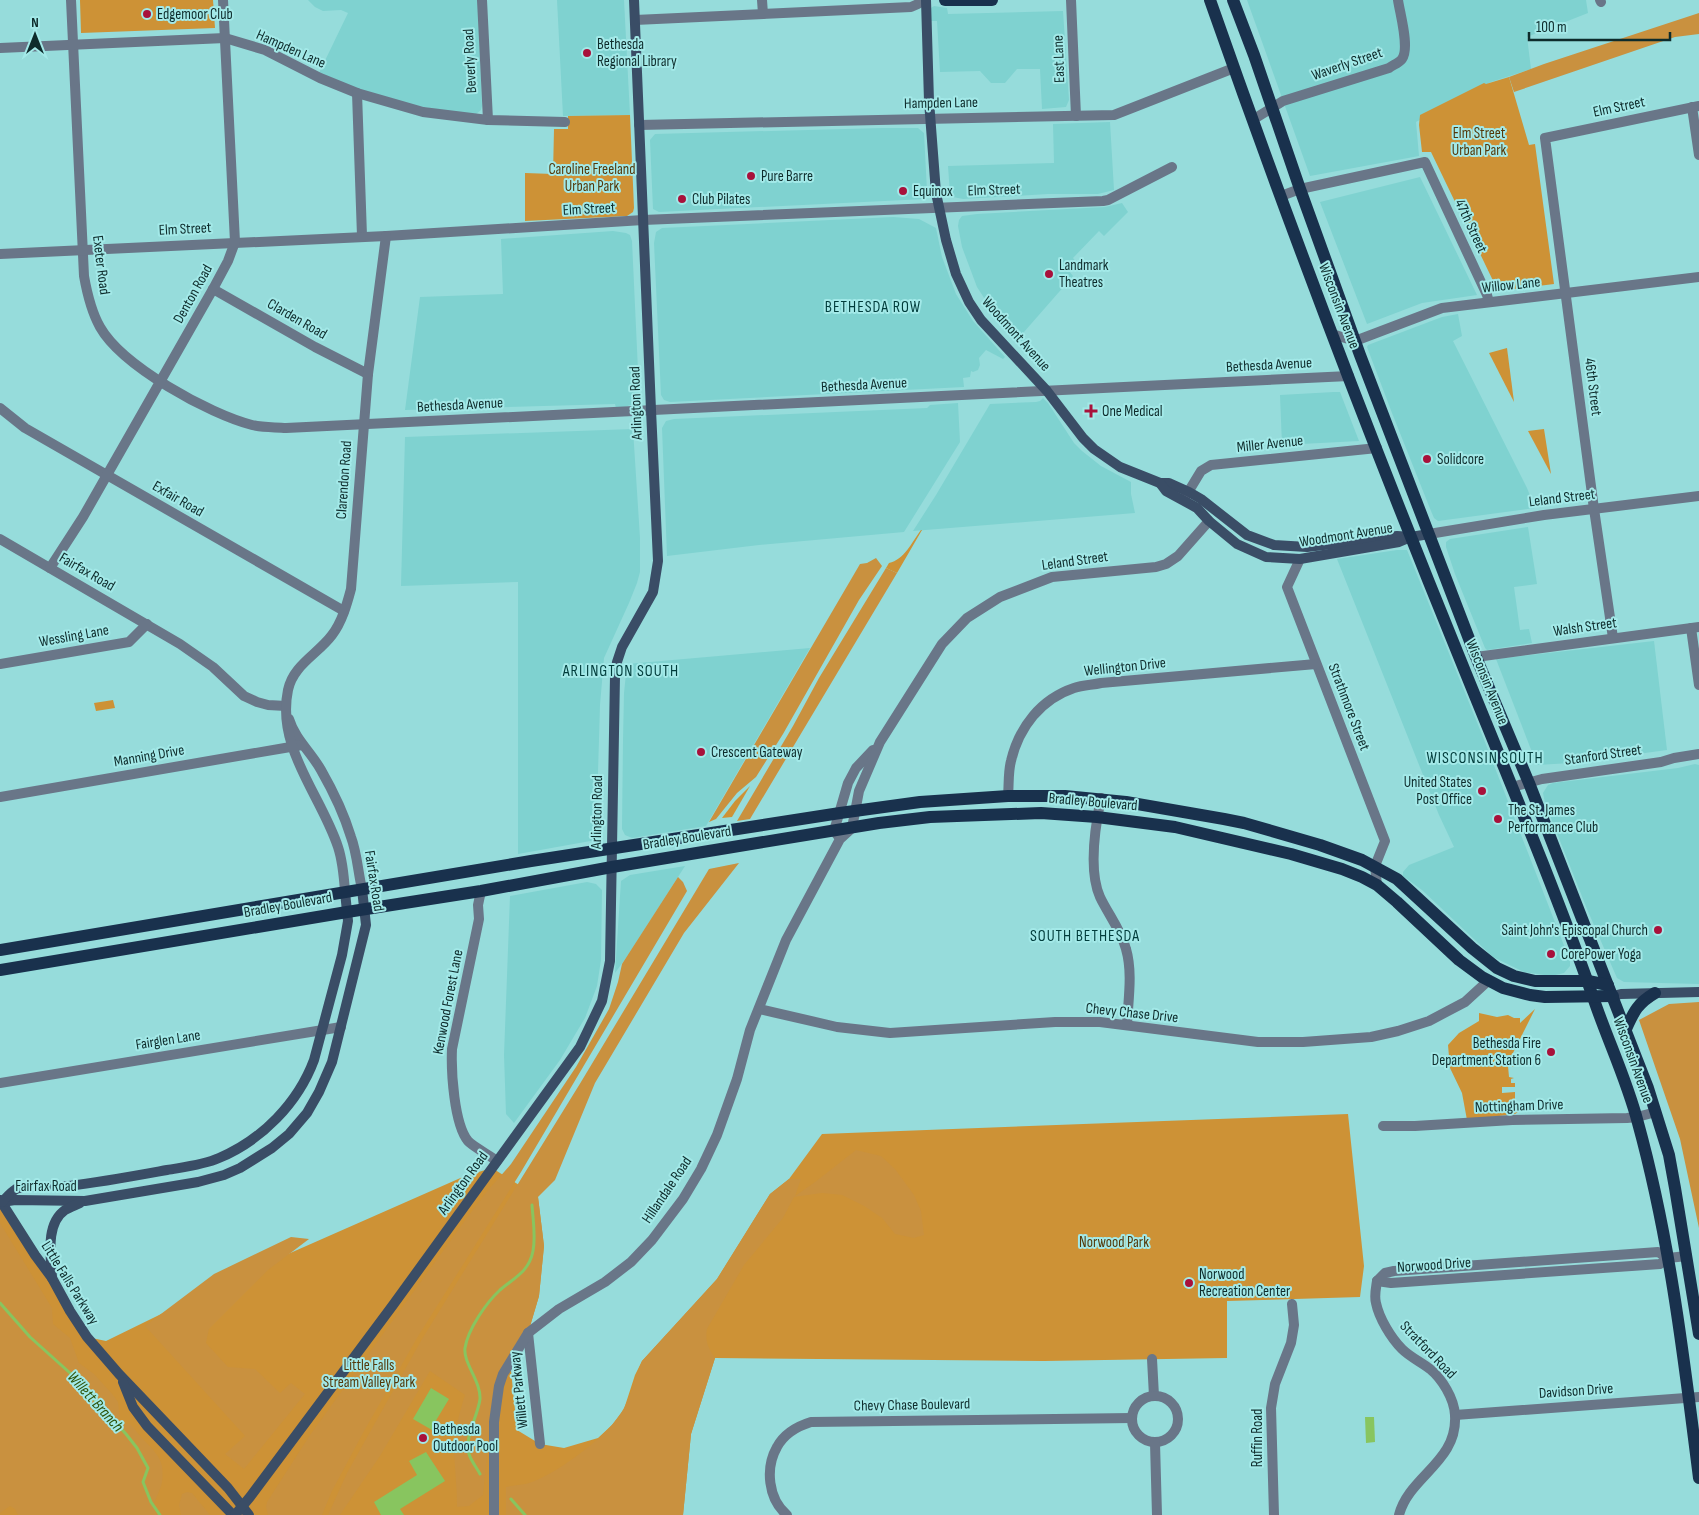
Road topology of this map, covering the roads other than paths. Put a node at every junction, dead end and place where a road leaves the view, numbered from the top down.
1 (71, 0) edge
2 (223, 0) edge
3 (482, 0) edge
4 (634, 0) edge
5 (762, 0) edge
6 (924, 0) edge
7 (945, 0) edge
8 (992, 0) edge
9 (1071, 0) edge
10 (1210, 0) edge
11 (1233, 0) edge
12 (1398, 0) edge
13 (763, 14) junction
14 (635, 20) junction
15 (225, 38) junction
16 (73, 45) junction
17 (0, 48) edge
18 (1234, 68) junction
19 (357, 93) junction
20 (1272, 106) junction
21 (1696, 107) edge
22 (1076, 116) junction
23 (930, 118) junction
24 (1254, 119) junction
25 (488, 120) junction
26 (565, 122) dead end
27 (639, 125) junction
28 (1545, 138) joint
29 (1699, 155) edge
30 (1172, 168) dead end
31 (1300, 190) junction
32 (1281, 196) junction
33 (938, 207) junction
34 (643, 220) junction
35 (362, 236) junction
36 (386, 236) junction
37 (235, 242) junction
38 (82, 249) junction
39 (0, 254) edge
40 (1699, 276) edge
41 (213, 288) junction
42 (1566, 294) junction
43 (1489, 302) junction
44 (1332, 334) junction
45 (1355, 341) junction
46 (1367, 372) junction
47 (368, 374) junction
48 (1349, 376) junction
49 (161, 381) junction
50 (1047, 391) junction
51 (0, 408) edge
52 (651, 410) junction
53 (363, 424) junction
54 (1377, 448) junction
55 (106, 476) junction
56 (1187, 496) junction
57 (1699, 496) edge
58 (1594, 509) junction
59 (1209, 521) junction
60 (1429, 534) junction
61 (1411, 537) junction
62 (0, 539) edge
63 (1290, 548) junction
64 (1283, 559) junction
65 (1300, 559) junction
66 (50, 568) junction
67 (344, 612) junction
68 (146, 624) junction
69 (1695, 627) edge
70 (1613, 638) junction
71 (1476, 657) junction
72 (0, 664) edge
73 (1316, 664) junction
74 (1699, 685) edge
75 (286, 706) junction
76 (880, 742) junction
77 (302, 745) junction
78 (291, 747) junction
79 (1699, 754) edge
80 (1529, 783) junction
81 (1512, 787) junction
82 (1008, 796) junction
83 (0, 797) edge
84 (1101, 798) junction
85 (856, 810) junction
86 (840, 813) junction
87 (1097, 817) junction
88 (852, 828) junction
89 (837, 835) junction
90 (612, 848) junction
91 (1375, 866) junction
92 (612, 867) junction
93 (1342, 869) junction
94 (1377, 886) junction
95 (362, 889) junction
96 (481, 891) junction
97 (344, 892) junction
98 (365, 909) junction
99 (347, 912) junction
100 (0, 950) edge
101 (0, 970) edge
102 (1489, 980) junction
103 (1588, 981) junction
104 (1614, 992) junction
105 (1699, 992) edge
106 (1655, 993) junction
107 (1592, 996) junction
108 (758, 1009) junction
109 (1127, 1026) junction
110 (341, 1027) junction
111 (324, 1029) junction
112 (1626, 1029) junction
113 (0, 1084) edge
114 (1656, 1112) junction
115 (1637, 1117) junction
116 (1383, 1126) dead end
117 (497, 1161) junction
118 (131, 1176) junction
119 (134, 1193) junction
120 (1, 1201) edge
121 (84, 1201) junction
122 (1687, 1256) junction
123 (1566, 1258) junction
124 (1668, 1258) junction
125 (1477, 1264) junction
126 (1567, 1270) junction
127 (1478, 1277) junction
128 (52, 1278) junction
129 (1377, 1281) junction
130 (1292, 1304) dead end
131 (528, 1333) junction
132 (1699, 1334) edge
133 (1152, 1359) dead end
134 (119, 1374) junction
135 (1159, 1397) junction
136 (1694, 1397) edge
137 (1455, 1415) junction
138 (1132, 1418) junction
139 (1155, 1443) junction
140 (540, 1444) dead end
141 (1699, 1478) edge
142 (240, 1513) edge
143 (494, 1515) edge
144 (787, 1515) edge
145 (1158, 1515) edge
146 (1274, 1515) edge
147 (1400, 1515) edge

1 - 16 street, Exeter Road
2 - 15 street, Denton Road
3 - 25 street, Beverly Road
4 - 14 street, Arlington Road
5 - 13 street
6 - 13 street
6 - 23 street, Woodmont Avenue
7 - 8 main road
9 - 22 street, East Lane
10 - 18 main road, Wisconsin Avenue
11 - 20 main road, Wisconsin Avenue
12 - 20 street, Waverly Street
13 - 14 street
14 - 27 street, Arlington Road
15 - 16 street, Hampden Lane
15 - 19 street, Hampden Lane
15 - 37 street, Denton Road
16 - 17 street, Hampden Lane
16 - 38 street, Exeter Road
18 - 22 street, Hampden Lane
18 - 24 main road, Wisconsin Avenue
19 - 25 street, Hampden Lane
19 - 35 street
20 - 24 street
20 - 31 main road, Wisconsin Avenue
21 - 28 street, Elm Street
21 - 29 street
22 - 23 street, Hampden Lane
23 - 27 street, Hampden Lane
23 - 33 street, Woodmont Avenue
24 - 32 main road, Wisconsin Avenue
25 - 26 street, Hampden Lane
27 - 34 street, Arlington Road
28 - 42 street, 46th Street
30 - 33 street, Elm Street
31 - 32 street
31 - 43 street, 47th Street
31 - 45 main road, Wisconsin Avenue
32 - 44 main road, Wisconsin Avenue
33 - 34 street, Elm Street
33 - 50 street, Woodmont Avenue
34 - 36 street, Elm Street
34 - 52 street, Arlington Road
35 - 36 street, Elm Street
35 - 37 street, Elm Street
36 - 47 street, Clarendon Road
37 - 38 street, Elm Street
37 - 41 street, Denton Road
38 - 39 street, Elm Street
38 - 49 street, Exeter Road
40 - 42 street, Willow Lane
41 - 47 street, Clarden Road
41 - 49 street, Denton Road
42 - 43 street, Willow Lane
42 - 58 street, 46th Street
43 - 45 street, Willow Lane
44 - 45 street
44 - 48 main road, Wisconsin Avenue
45 - 46 main road, Wisconsin Avenue
46 - 48 street, Bethesda Avenue
46 - 60 main road, Wisconsin Avenue
47 - 53 street, Clarendon Road
48 - 50 street, Bethesda Avenue
48 - 54 main road, Wisconsin Avenue
49 - 53 street, Exeter Road
49 - 55 street, Denton Road
50 - 52 street, Bethesda Avenue
50 - 56 street, Woodmont Avenue
51 - 55 street, Exfair Road
52 - 53 street, Bethesda Avenue
52 - 90 street, Arlington Road
53 - 67 street, Clarendon Road
54 - 56 street, Miller Avenue
54 - 61 main road, Wisconsin Avenue
55 - 66 street, Denton Road
55 - 67 street, Exfair Road
56 - 59 street, Woodmont Avenue
56 - 63 street, Woodmont Avenue
57 - 58 street, Leland Street
58 - 60 street, Leland Street
58 - 70 street, 46th Street
59 - 64 street, Woodmont Avenue
59 - 76 street, Leland Street
60 - 61 street, Woodmont Avenue
60 - 71 main road, Wisconsin Avenue
61 - 63 street, Woodmont Avenue
61 - 65 street, Woodmont Avenue
61 - 81 main road, Wisconsin Avenue
62 - 66 street, Fairfax Road
63 - 64 street
64 - 65 street, Woodmont Avenue
65 - 73 street, Strathmore Street
66 - 68 street, Fairfax Road
67 - 75 street, Clarendon Road
68 - 72 street, Wessling Lane
68 - 75 street, Fairfax Road
69 - 70 street, Walsh Street
69 - 74 street
70 - 71 street, Walsh Street
71 - 80 main road, Wisconsin Avenue
73 - 82 street, Wellington Drive
73 - 91 street, Strathmore Street
75 - 77 street, Fairfax Road
75 - 78 street, Fairfax Road
76 - 85 street, Leland Street
76 - 86 street, Leland Street
77 - 78 street, Manning Drive
77 - 95 street, Fairfax Road
78 - 83 street, Manning Drive
78 - 97 street, Fairfax Road
79 - 80 street, Stanford Street
80 - 81 street, Stanford Street
80 - 104 main road, Wisconsin Avenue
81 - 103 main road, Wisconsin Avenue
82 - 84 main road, Bradley Boulevard
82 - 85 main road, Bradley Boulevard
84 - 87 street
84 - 91 main road, Bradley Boulevard
85 - 86 main road, Bradley Boulevard
85 - 88 street, Leland Street
86 - 89 street, Leland Street
86 - 90 main road, Bradley Boulevard
87 - 88 main road, Bradley Boulevard
87 - 93 main road, Bradley Boulevard
87 - 109 street
88 - 89 main road, Bradley Boulevard
89 - 92 main road, Bradley Boulevard
89 - 108 street, Hillandale Road
90 - 92 street, Arlington Road
90 - 95 main road, Bradley Boulevard
91 - 93 main road
91 - 94 street
91 - 103 main road, Bradley Boulevard
92 - 96 main road, Bradley Boulevard
92 - 117 street, Arlington Road
93 - 94 main road, Bradley Boulevard
94 - 102 main road, Bradley Boulevard
95 - 97 main road, Bradley Boulevard
95 - 98 street, Fairfax Road
96 - 98 main road, Bradley Boulevard
96 - 117 street, Kenwood Forest Lane
97 - 99 street, Fairfax Road
97 - 100 main road, Bradley Boulevard
98 - 99 main road, Bradley Boulevard
98 - 110 street, Fairfax Road
99 - 101 main road, Bradley Boulevard
99 - 111 street, Fairfax Road
102 - 107 main road, Bradley Boulevard
102 - 109 street, Chevy Chase Drive
103 - 104 main road, Bradley Boulevard
103 - 107 main road, Wisconsin Avenue
104 - 106 street
104 - 107 main road, Bradley Boulevard
104 - 112 main road, Wisconsin Avenue
105 - 106 street
106 - 112 main road
107 - 115 main road, Wisconsin Avenue
108 - 109 street, Chevy Chase Drive
108 - 131 street, Hillandale Road
110 - 111 street, Fairglen Lane
110 - 119 street, Fairfax Road
111 - 113 street, Fairglen Lane
111 - 118 street, Fairfax Road
112 - 114 main road, Wisconsin Avenue
114 - 115 street, Nottingham Drive
114 - 122 main road, Wisconsin Avenue
115 - 116 street, Nottingham Drive
115 - 124 main road, Wisconsin Avenue
117 - 142 street, Arlington Road
118 - 119 street
118 - 120 street, Fairfax Road
119 - 121 street, Fairfax Road
120 - 121 street, Fairfax Road
120 - 128 street, Little Falls Parkway
121 - 128 street
122 - 124 street, Norwood Drive
122 - 132 main road, Wisconsin Avenue
123 - 124 street, Norwood Drive
123 - 125 street, Norwood Drive
123 - 126 street
124 - 126 street, Norwood Drive
124 - 136 main road, Wisconsin Avenue
125 - 127 street
125 - 129 street, Norwood Drive
126 - 127 street, Norwood Drive
127 - 129 street, Norwood Drive
128 - 134 street, Little Falls Parkway
129 - 137 street, Stratford Road
130 - 146 street, Ruffin Road
131 - 140 street, Willett Parkway
131 - 143 street, Hillandale Road
133 - 135 street
134 - 142 street, Little Falls Parkway
134 - 142 street, Little Falls Parkway
135 - 138 street
135 - 139 street
136 - 137 street, Davidson Drive
136 - 141 main road, Wisconsin Avenue
137 - 147 street, Stratford Road
138 - 139 street
138 - 144 street, Chevy Chase Boulevard
139 - 145 street

